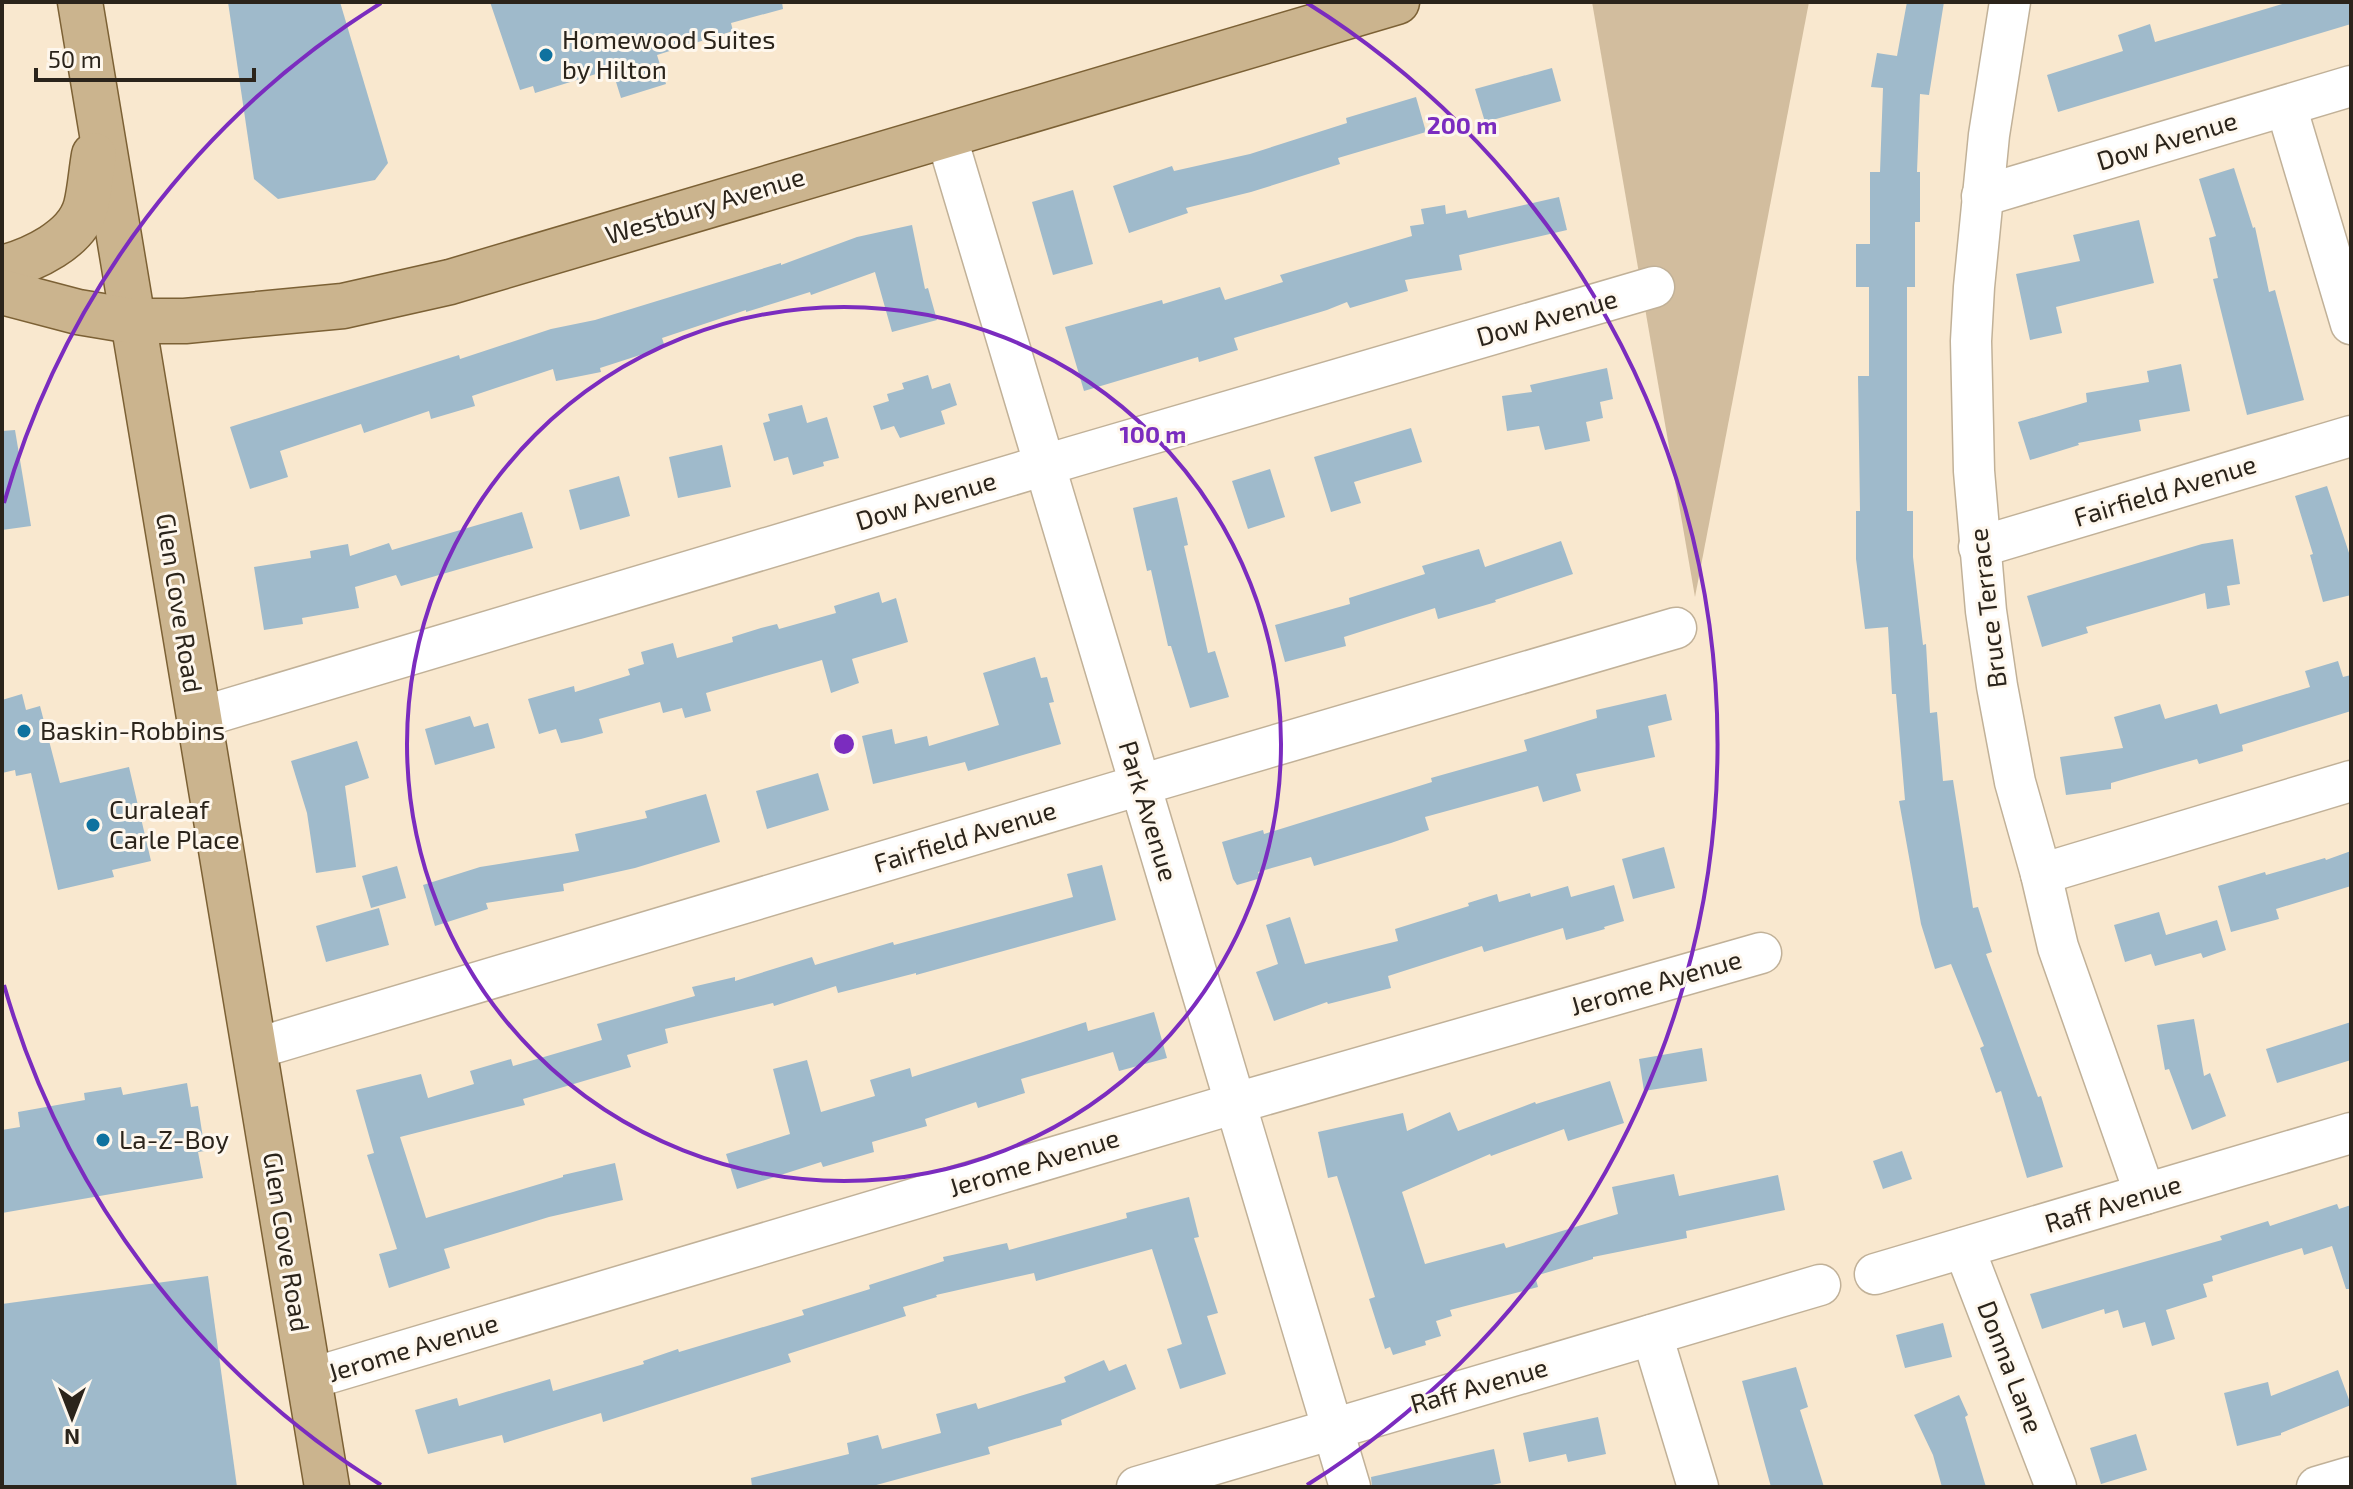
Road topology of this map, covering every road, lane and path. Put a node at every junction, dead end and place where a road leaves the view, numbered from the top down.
1 (80, 2) edge
2 (1397, 2) edge
3 (2010, 2) edge
4 (2351, 86) edge
5 (2286, 106) junction
6 (98, 125) junction
7 (946, 135) junction
8 (1982, 196) junction
9 (2, 268) edge
10 (1654, 287) dead end
11 (2, 292) edge
12 (132, 321) junction
13 (2351, 324) edge
14 (2351, 436) edge
15 (1045, 465) junction
16 (1979, 547) junction
17 (1676, 628) dead end
18 (198, 718) junction
19 (2351, 781) edge
20 (1140, 785) junction
21 (2041, 874) junction
22 (1761, 953) dead end
23 (254, 1049) junction
24 (1236, 1103) junction
25 (2351, 1133) edge
26 (2145, 1194) junction
27 (1964, 1248) junction
28 (1875, 1274) dead end
29 (1820, 1285) dead end
30 (1652, 1335) junction
31 (309, 1379) junction
32 (1333, 1429) junction
33 (2351, 1477) edge
34 (327, 1487) edge
35 (1137, 1487) edge
36 (1350, 1487) edge
37 (1698, 1487) edge
38 (2056, 1487) edge
39 (2317, 1487) edge

1 - 6 main road, Glen Cove Road
2 - 7 main road, Westbury Avenue
3 - 8 street, Bruce Terrace
4 - 5 street, Dow Avenue
5 - 8 street, Dow Avenue
5 - 13 street
6 - 9 main road
6 - 12 main road, Glen Cove Road
7 - 12 main road, Westbury Avenue
7 - 15 street, Park Avenue
8 - 16 street, Bruce Terrace
10 - 15 street, Dow Avenue
11 - 12 main road, Westbury Avenue
12 - 18 main road, Glen Cove Road
14 - 16 street, Fairfield Avenue
15 - 18 street, Dow Avenue
15 - 20 street, Park Avenue
16 - 21 street, Bruce Terrace
17 - 20 street, Fairfield Avenue
18 - 23 main road, Glen Cove Road
19 - 21 street
20 - 23 street, Fairfield Avenue
20 - 24 street, Park Avenue
21 - 26 street, Bruce Terrace
22 - 24 street, Jerome Avenue
23 - 31 main road, Glen Cove Road
24 - 31 street, Jerome Avenue
24 - 32 street, Park Avenue
25 - 26 street, Raff Avenue
26 - 27 street, Raff Avenue
27 - 28 street, Raff Avenue
27 - 38 street, Donna Lane
29 - 30 street, Raff Avenue
30 - 32 street, Raff Avenue
30 - 37 street
31 - 34 main road, Glen Cove Road
32 - 35 street, Raff Avenue
32 - 36 street, Park Avenue
33 - 39 street

